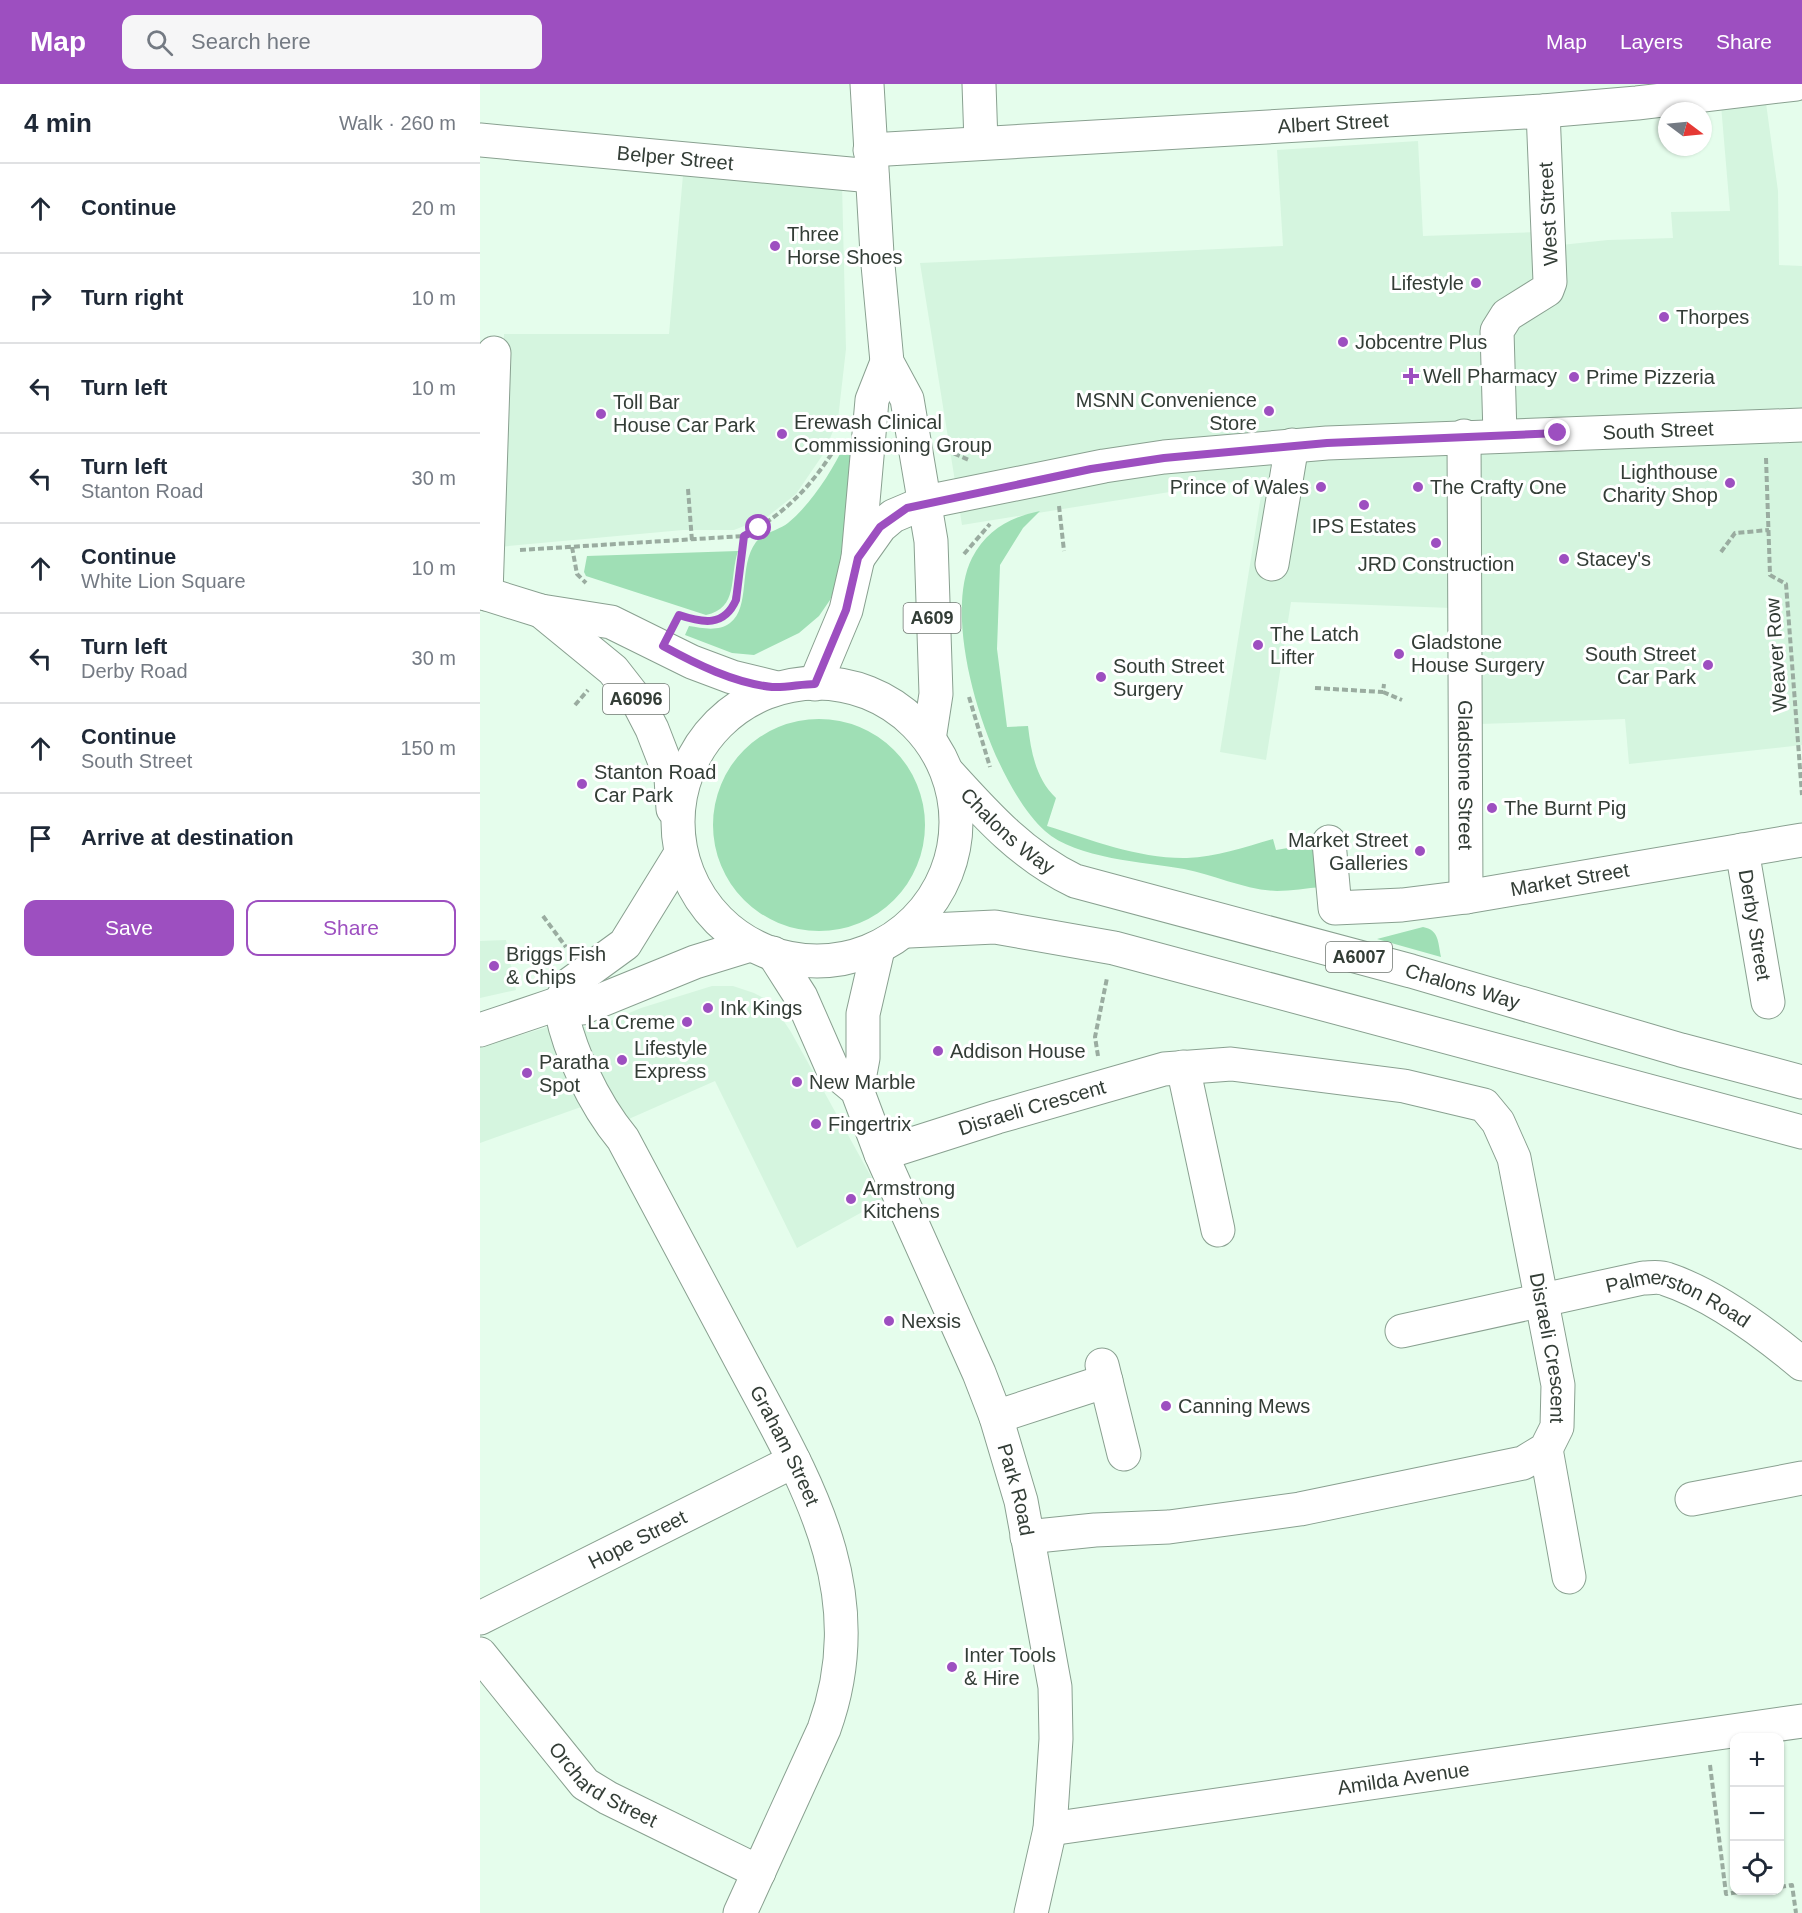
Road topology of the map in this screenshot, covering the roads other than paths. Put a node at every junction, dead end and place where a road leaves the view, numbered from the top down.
1 (867, 84) edge
2 (979, 84) edge
3 (1796, 84) edge
4 (1543, 111) junction
5 (480, 140) edge
6 (981, 143) junction
7 (871, 163) junction
8 (494, 353) dead end
9 (887, 362) junction
10 (1802, 425) edge
11 (1500, 435) junction
12 (1464, 436) junction
13 (1292, 445) junction
14 (926, 502) junction
15 (858, 558) junction
16 (1272, 564) dead end
17 (483, 593) edge
18 (541, 611) junction
19 (815, 684) junction
20 (773, 687) junction
21 (930, 733) junction
22 (949, 774) junction
23 (674, 823) junction
24 (1802, 840) edge
25 (1329, 842) dead end
26 (1742, 850) junction
27 (678, 858) junction
28 (1461, 905) junction
29 (909, 931) junction
30 (760, 949) junction
31 (878, 949) junction
32 (1768, 1002) dead end
33 (560, 1003) junction
34 (480, 1030) edge
35 (1183, 1067) junction
36 (1802, 1082) edge
37 (857, 1090) junction
38 (1802, 1132) edge
39 (881, 1154) junction
40 (1218, 1230) dead end
41 (1540, 1300) junction
42 (1402, 1331) dead end
43 (1802, 1364) edge
44 (996, 1416) junction
45 (1546, 1449) junction
46 (1124, 1454) dead end
47 (794, 1461) junction
48 (1802, 1478) edge
49 (1692, 1499) dead end
50 (1027, 1537) junction
51 (1569, 1577) dead end
52 (480, 1618) edge
53 (480, 1654) edge
54 (1802, 1721) edge
55 (1756, 1732) edge
56 (1050, 1829) junction
57 (759, 1872) junction
58 (740, 1913) edge
59 (1031, 1913) edge

1 - 7 street, A609
2 - 6 street
3 - 4 street, Albert Street
4 - 6 street, Albert Street
4 - 11 street, West Street
5 - 7 street, Belper Street
6 - 7 street, Albert Street
7 - 9 street, A609
8 - 17 street
9 - 14 street, A609
9 - 15 street, A609
10 - 11 street, South Street
11 - 12 street, South Street
12 - 13 street, South Street
12 - 28 street, Gladstone Street
13 - 14 street, South Street
13 - 16 street
14 - 15 street, South Street
14 - 21 street, A609
15 - 19 street, A609
17 - 18 street, A6096
18 - 20 street, A6096
18 - 23 street, A6096
19 - 20 street
19 - 21 street
20 - 23 street
21 - 22 street
22 - 29 street
22 - 36 street, Chalons Way / A6007
23 - 27 street
24 - 26 street, Market Street
25 - 28 street, Market Street
26 - 28 street, Market Street
26 - 32 street, Derby Street
27 - 30 street
27 - 33 street
29 - 31 street
29 - 38 street
30 - 31 street
30 - 33 street
30 - 37 street
31 - 37 street
33 - 34 street
33 - 47 street, Graham Street
35 - 39 street, Disraeli Crescent
35 - 40 street
35 - 41 street, Disraeli Crescent
37 - 39 street, Park Road
39 - 44 street, Park Road
41 - 42 street, Palmerston Road
41 - 43 street, Palmerston Road
41 - 45 street, Disraeli Crescent
44 - 46 street
44 - 50 street, Park Road
45 - 50 street, Disraeli Crescent
45 - 51 street
47 - 52 street, Hope Street
47 - 57 street, Graham Street
48 - 49 street
50 - 56 street, Park Road
53 - 57 street, Orchard Street
54 - 55 street, Amilda Avenue
55 - 56 street, Amilda Avenue
56 - 59 street, Park Road
57 - 58 street, Graham Street

